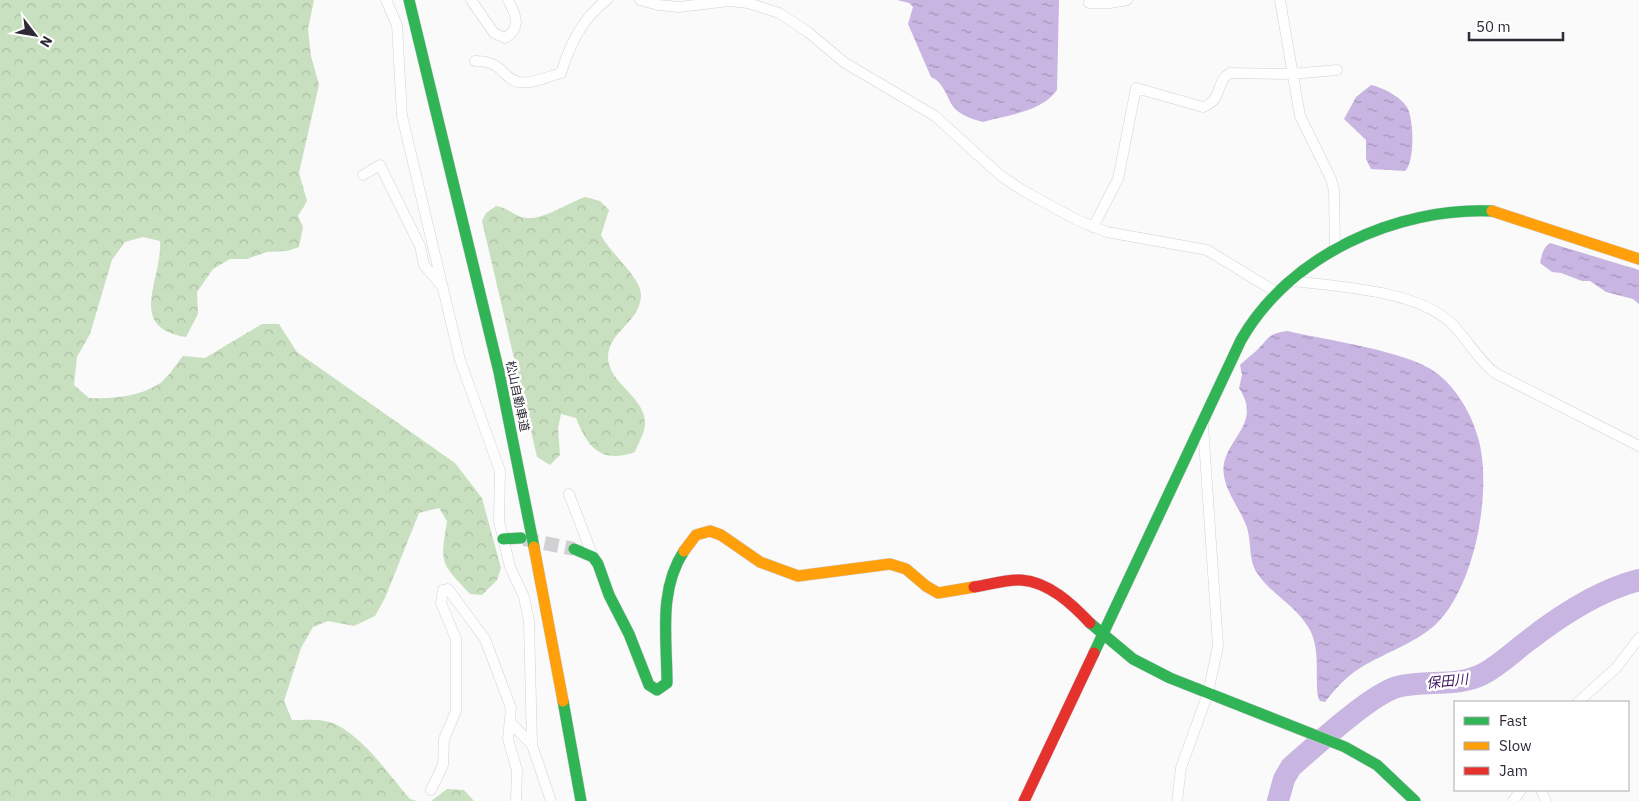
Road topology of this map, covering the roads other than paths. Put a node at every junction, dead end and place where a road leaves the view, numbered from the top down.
1 (386, 0) edge
2 (409, 0) edge
3 (470, 0) edge
4 (508, 0) edge
5 (606, 0) edge
6 (640, 0) edge
7 (1127, 0) edge
8 (1280, 0) edge
9 (1088, 3) dead end
10 (475, 61) dead end
11 (1337, 70) dead end
12 (1292, 74) junction
13 (363, 175) dead end
14 (1093, 227) junction
15 (1335, 249) junction
16 (1639, 259) edge
17 (1293, 281) junction
18 (443, 289) junction
19 (1276, 292) junction
20 (1203, 425) junction
21 (1639, 446) edge
22 (569, 494) dead end
23 (521, 538) tunnel mouth
24 (503, 539) junction
25 (574, 549) tunnel mouth
26 (593, 556) junction
27 (1102, 635) junction
28 (1639, 638) edge
29 (1208, 692) junction
30 (1579, 701) edge
31 (510, 722) junction
32 (532, 745) junction
33 (431, 790) dead end
34 (516, 801) edge
35 (551, 801) edge
36 (581, 801) edge
37 (1024, 801) edge
38 (1177, 801) edge
39 (1415, 801) edge

1 - 18 street
2 - 36 main road, 松山自動車道
3 - 4 street
5 - 10 street
6 - 14 street
7 - 9 street
8 - 12 street
11 - 12 street
12 - 14 street
12 - 15 street
13 - 18 street
14 - 19 street
15 - 16 main road
15 - 17 main road
17 - 19 main road
17 - 21 street
18 - 24 street
19 - 20 main road
20 - 27 main road
20 - 29 street
22 - 26 street
23 - 24 main road
24 - 32 street
25 - 26 main road
26 - 27 main road
27 - 29 main road
27 - 37 main road
28 - 30 street
29 - 38 street
29 - 39 main road
31 - 32 street
31 - 33 street
31 - 34 street
32 - 35 street

